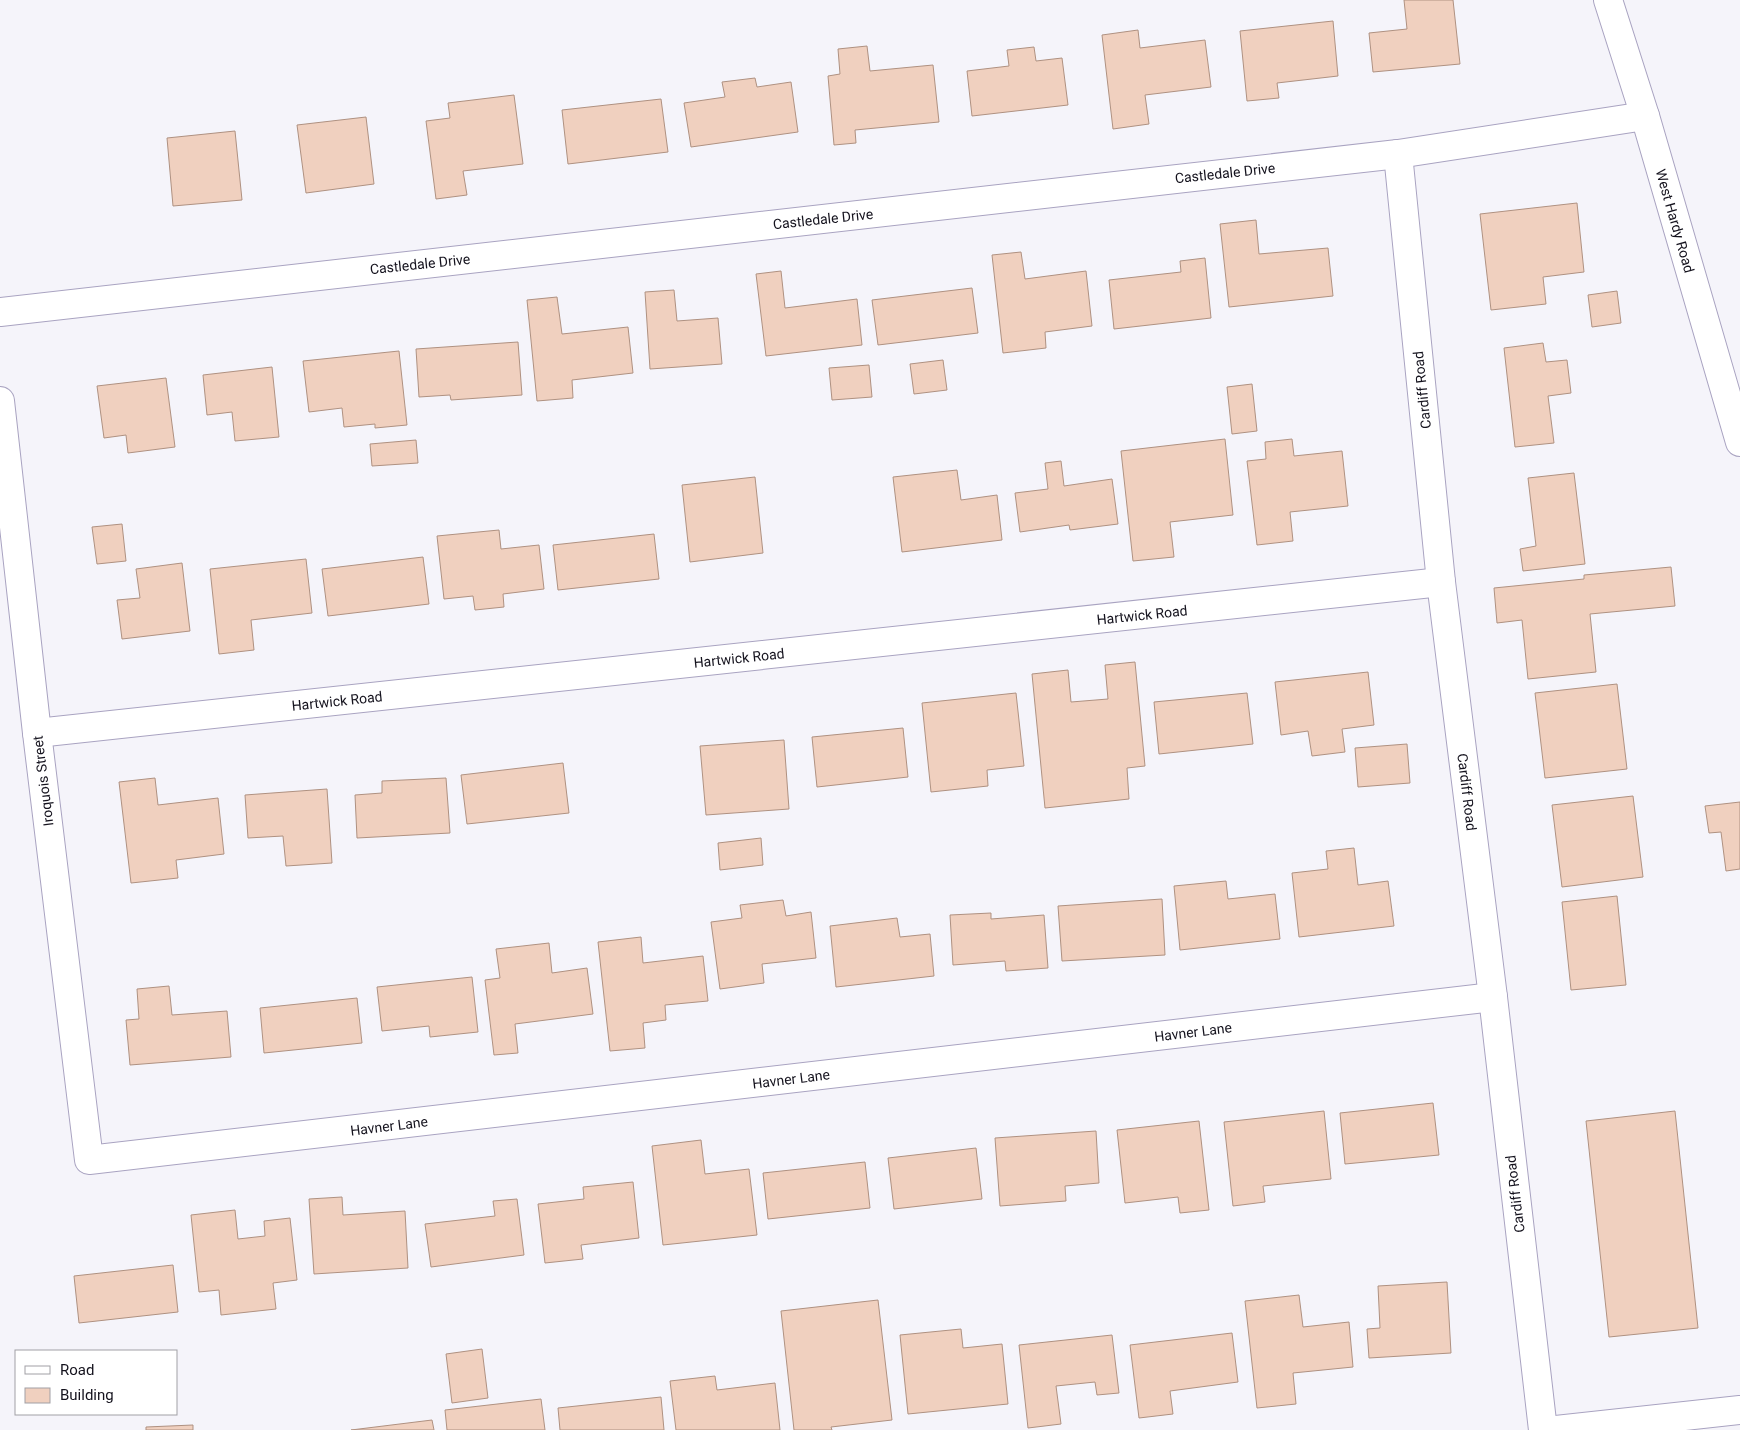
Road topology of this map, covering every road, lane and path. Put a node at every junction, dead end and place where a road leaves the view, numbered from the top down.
1 (1608, 0) edge
2 (1644, 116) junction
3 (1398, 154) junction
4 (0, 312) edge
5 (0, 402) edge
6 (1740, 442) edge
7 (1441, 582) junction
8 (37, 733) junction
9 (1493, 997) junction
10 (89, 1160) joint
11 (1740, 1410) edge
12 (1543, 1430) edge
13 (1556, 1430) edge

1 - 2 street, West Hardy Road
2 - 3 street, Castledale Drive
2 - 6 street, West Hardy Road
3 - 4 street, Castledale Drive
3 - 7 street, Cardiff Road
5 - 8 street, Iroquois Street
7 - 8 street, Hartwick Road
7 - 9 street, Cardiff Road
8 - 10 street, Iroquois Street
9 - 10 street, Havner Lane
9 - 12 street, Cardiff Road
11 - 13 street

